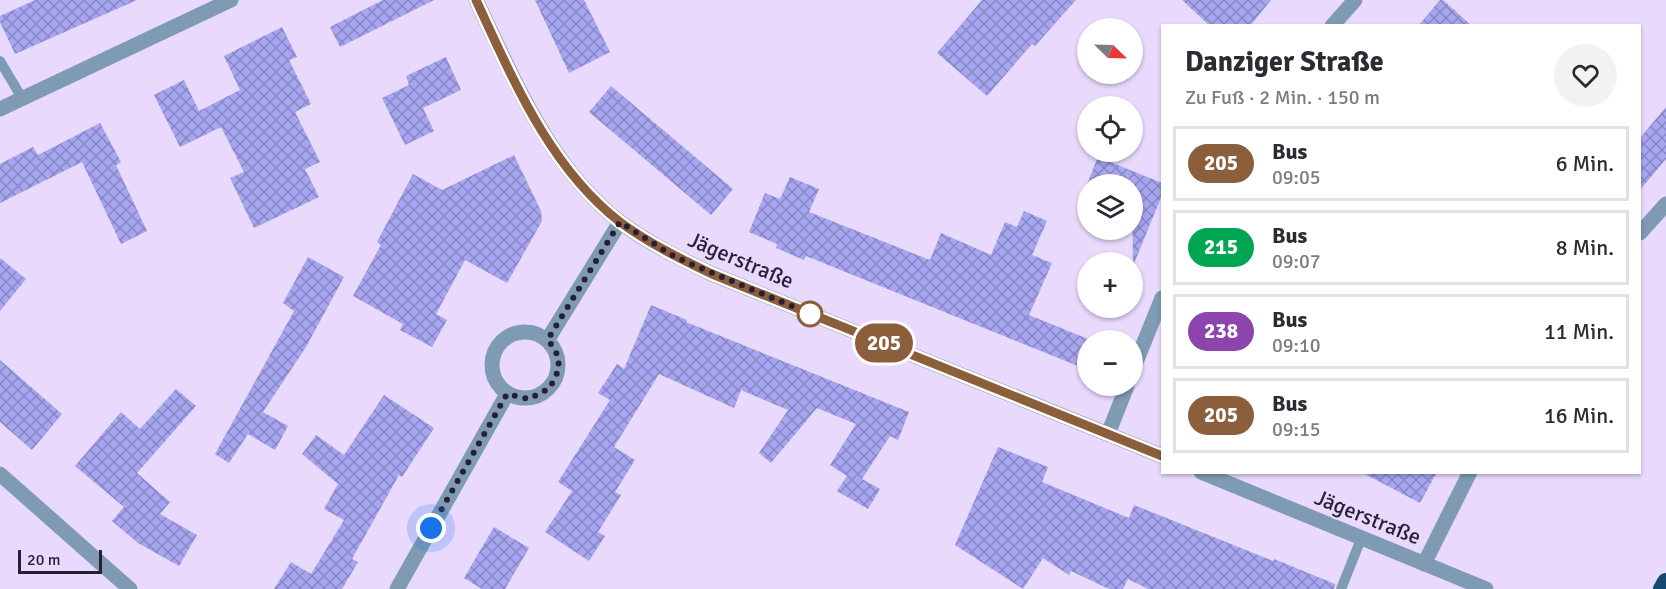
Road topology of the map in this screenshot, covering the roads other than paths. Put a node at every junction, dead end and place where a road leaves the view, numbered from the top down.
1 (231, 0) edge
2 (476, 0) edge
3 (1355, 0) edge
4 (1334, 24) edge
5 (0, 60) edge
6 (22, 98) junction
7 (0, 109) edge
8 (1666, 204) edge
9 (620, 222) junction
10 (1641, 232) edge
11 (1161, 300) edge
12 (548, 339) junction
13 (1143, 345) edge
14 (507, 394) junction
15 (1123, 396) edge
16 (1108, 434) junction
17 (1161, 456) edge
18 (0, 474) edge
19 (1206, 474) edge
20 (1469, 474) edge
21 (1361, 539) junction
22 (1424, 564) junction
23 (1666, 582) edge
24 (130, 589) edge
25 (397, 589) edge
26 (1341, 589) edge
27 (1486, 589) edge
28 (1662, 589) edge

1 - 6 street
2 - 9 street, Jägerstraße
3 - 4 street
5 - 6 lane
6 - 7 street
8 - 10 street
9 - 12 street
9 - 16 street, Jägerstraße
11 - 13 street
12 - 14 street
12 - 14 street
14 - 25 street
15 - 16 street
16 - 17 street, Jägerstraße
18 - 24 street
19 - 21 street, Jägerstraße
20 - 22 street
21 - 22 street, Jägerstraße
21 - 26 lane
22 - 27 street, Jägerstraße
23 - 28 highway

